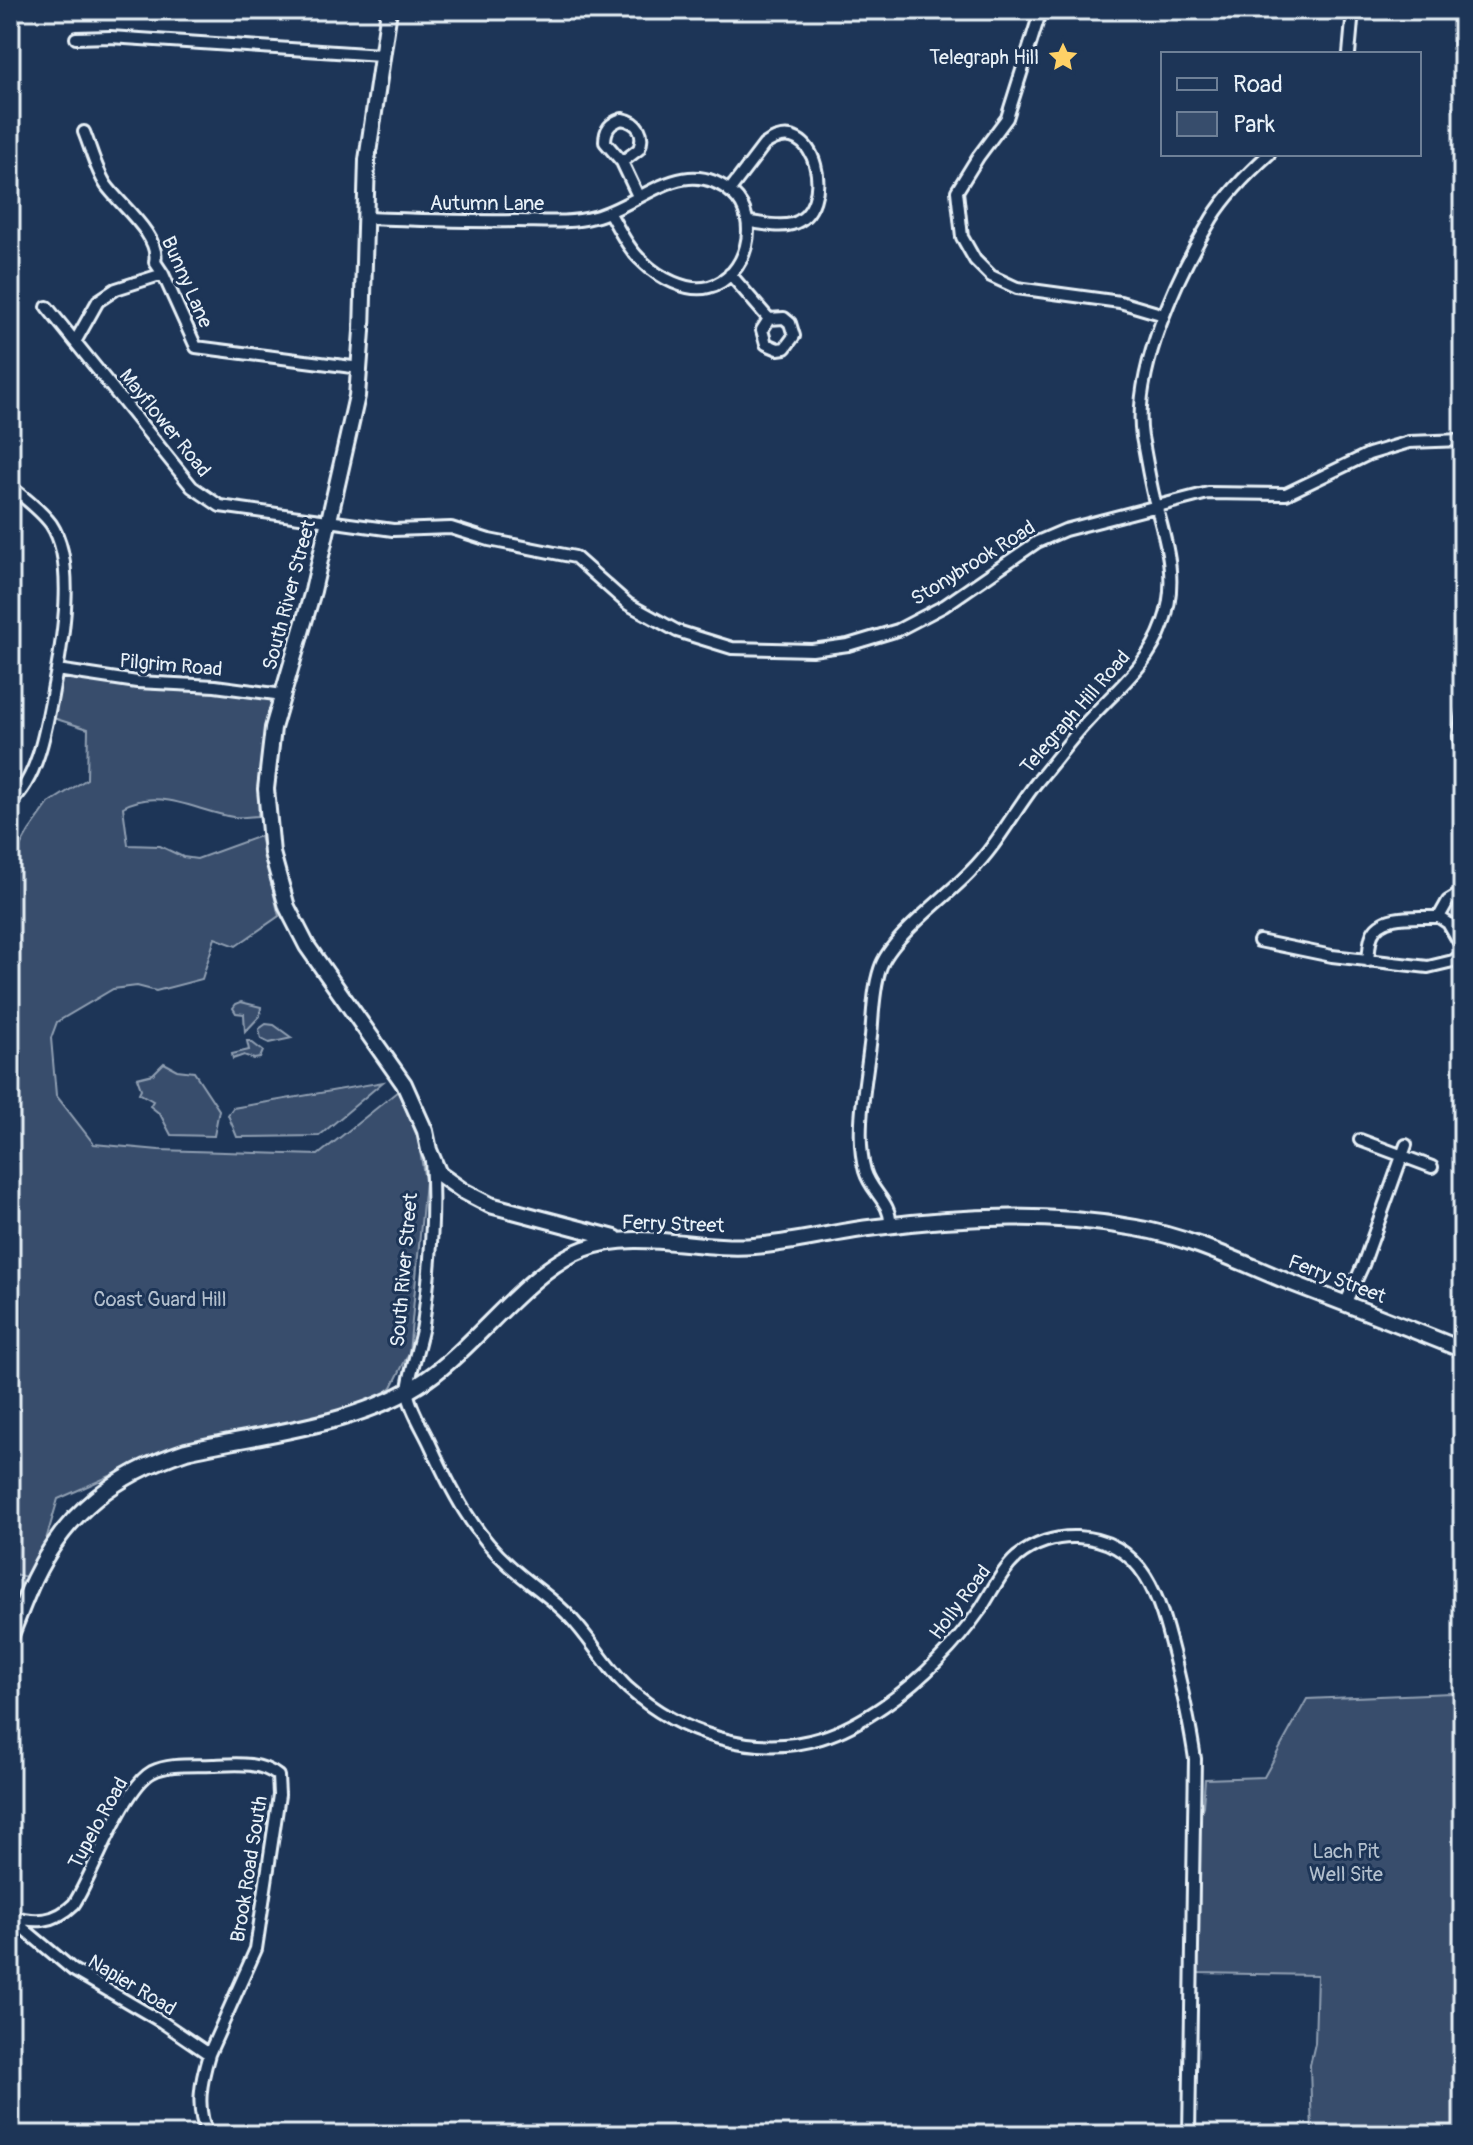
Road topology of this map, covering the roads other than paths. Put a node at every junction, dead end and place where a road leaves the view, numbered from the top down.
1 (389, 10) edge
2 (1041, 10) edge
3 (1353, 10) edge
4 (76, 38) dead end
5 (1349, 52) edge
6 (381, 55) junction
7 (84, 132) dead end
8 (1267, 156) edge
9 (622, 162) dead end
10 (729, 191) junction
11 (638, 196) junction
12 (609, 212) junction
13 (364, 218) junction
14 (749, 222) junction
15 (163, 274) junction
16 (730, 274) junction
17 (47, 307) dead end
18 (1164, 315) junction
19 (769, 319) dead end
20 (75, 342) junction
21 (360, 368) junction
22 (1463, 440) edge
23 (10, 486) edge
24 (1157, 507) junction
25 (331, 520) junction
26 (57, 670) junction
27 (283, 695) junction
28 (1463, 712) edge
29 (1463, 769) edge
30 (10, 803) edge
31 (1463, 892) edge
32 (1439, 917) junction
33 (1259, 941) dead end
34 (1463, 952) edge
35 (1368, 961) junction
36 (1360, 1140) dead end
37 (429, 1150) junction
38 (1404, 1151) junction
39 (1432, 1167) dead end
40 (890, 1225) junction
41 (627, 1241) junction
42 (1345, 1304) junction
43 (1463, 1350) edge
44 (407, 1392) junction
45 (10, 1637) edge
46 (278, 1776) joint
47 (10, 1917) edge
48 (209, 2054) junction
49 (208, 2135) edge
50 (1189, 2135) edge

1 - 6 street, South River Street
2 - 18 street
3 - 5 street
4 - 6 street
6 - 13 street, South River Street
7 - 15 street, Bunny Lane
8 - 18 street, Telegraph Hill Road
9 - 11 street
10 - 11 street, Autumn Lane
10 - 14 street
10 - 14 street
11 - 12 street, Autumn Lane
12 - 13 street, Autumn Lane
12 - 16 street
13 - 21 street, South River Street
14 - 16 street
15 - 20 street
15 - 21 street, Bunny Lane
16 - 19 street
17 - 20 street, Mayflower Road
18 - 24 street, Telegraph Hill Road
20 - 25 street, Mayflower Road
21 - 25 street, South River Street
22 - 24 street, Stonybrook Road
23 - 26 street
24 - 25 street, Stonybrook Road
24 - 40 street, Telegraph Hill Road
25 - 27 street, South River Street
26 - 27 street, Pilgrim Road
26 - 30 street
27 - 37 street, South River Street
28 - 29 street
31 - 32 street
32 - 34 street
32 - 35 street
33 - 35 street
34 - 35 street
36 - 38 street
37 - 41 street, South River Street
37 - 44 street, South River Street
38 - 39 street
38 - 42 street
40 - 41 street, Ferry Street
40 - 42 street, Ferry Street
41 - 44 street, Ferry Street
42 - 43 street, Ferry Street
44 - 45 street, Ferry Street
44 - 50 street, Holly Road
46 - 47 street, Tupelo Road
46 - 48 street, Brook Road South
47 - 48 street, Napier Road
48 - 49 street

